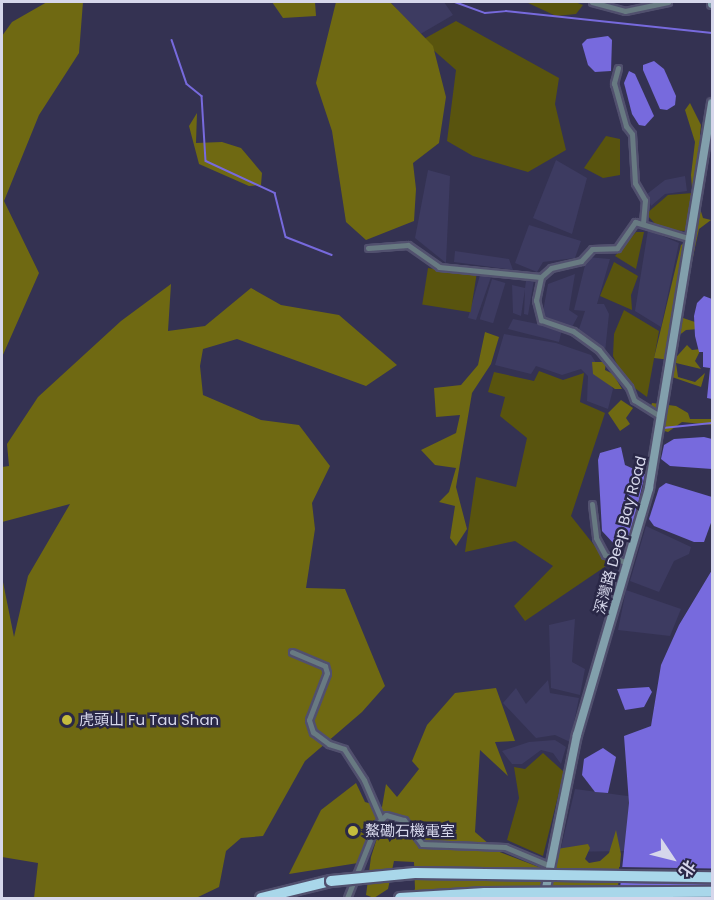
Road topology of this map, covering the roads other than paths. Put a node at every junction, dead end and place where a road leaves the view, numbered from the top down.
1 (592, 2) edge
2 (668, 2) edge
3 (618, 68) dead end
4 (712, 103) edge
5 (643, 223) junction
6 (688, 238) junction
7 (368, 248) dead end
8 (541, 277) junction
9 (661, 417) junction
10 (592, 504) dead end
11 (628, 563) junction
12 (292, 652) dead end
13 (381, 819) junction
14 (548, 865) junction
15 (712, 877) edge
16 (712, 892) edge
17 (261, 898) edge
18 (347, 898) edge
19 (400, 898) edge
20 (544, 898) edge

1 - 2 street
3 - 5 street
4 - 6 street, 深灣路 Deep Bay Road
5 - 6 street
5 - 8 street
6 - 9 street, 深灣路 Deep Bay Road
7 - 8 street
8 - 9 street
9 - 11 street, 深灣路 Deep Bay Road
10 - 11 street
11 - 14 street, 深灣路 Deep Bay Road
12 - 13 street
13 - 14 street
13 - 18 street
14 - 20 street, 深灣路 Deep Bay Road
15 - 17 highway, bridge
16 - 19 highway, bridge

